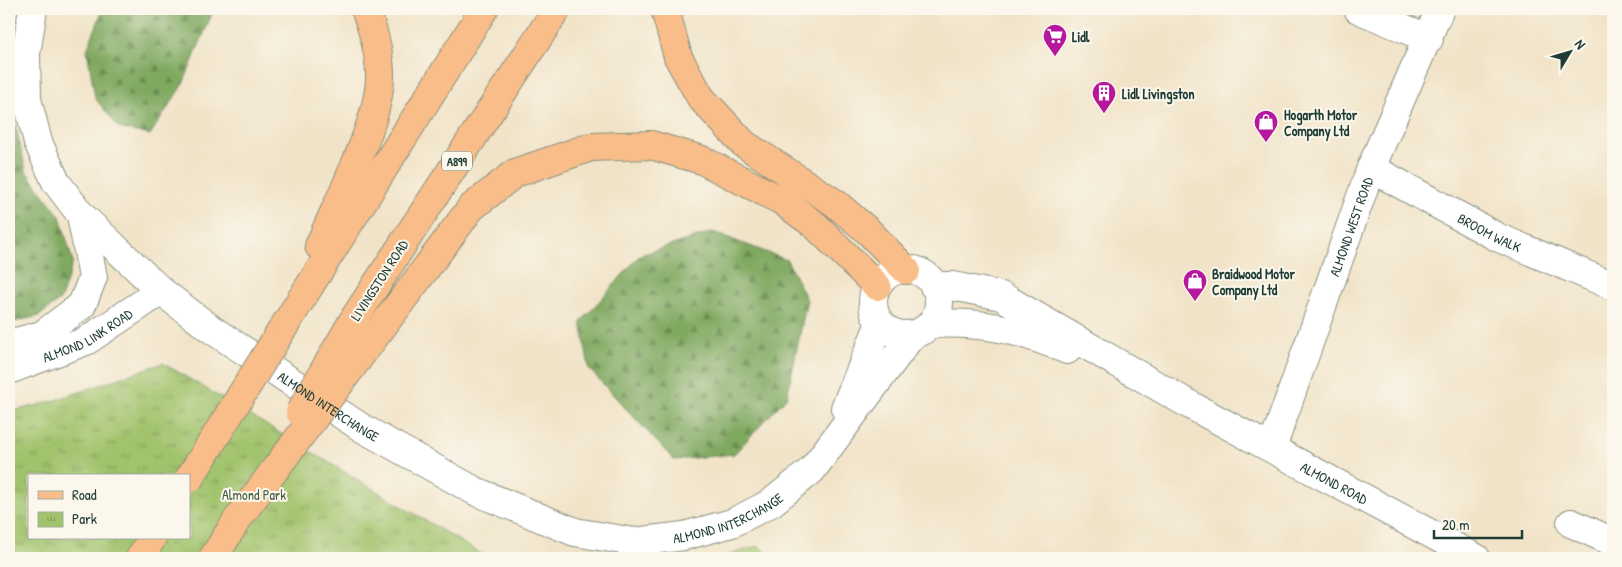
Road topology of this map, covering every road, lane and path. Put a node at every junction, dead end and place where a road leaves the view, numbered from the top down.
1 (33, 9) edge
2 (365, 9) edge
3 (484, 9) edge
4 (557, 9) edge
5 (665, 9) edge
6 (1358, 9) edge
7 (1440, 9) edge
8 (1429, 39) junction
9 (1372, 168) junction
10 (81, 216) junction
11 (906, 270) junction
12 (309, 280) junction
13 (877, 286) junction
14 (934, 286) junction
15 (1613, 286) edge
16 (161, 291) junction
17 (880, 323) junction
18 (921, 329) junction
19 (9, 344) edge
20 (9, 370) edge
21 (1192, 406) junction
22 (1272, 448) junction
23 (812, 470) junction
24 (190, 477) edge
25 (237, 520) junction
26 (1571, 523) dead end
27 (151, 540) edge
28 (1613, 542) edge
29 (140, 558) edge
30 (213, 558) edge
31 (1476, 558) edge

1 - 10 street, ALMOND INTERCHANGE
2 - 12 main road
3 - 12 main road
4 - 25 main road, LIVINGSTON ROAD / A899, bridge
5 - 11 main road
6 - 8 street
7 - 8 street, ALMOND WEST ROAD
8 - 9 street, ALMOND WEST ROAD
9 - 15 street, BROOM WALK
9 - 22 street, ALMOND WEST ROAD
10 - 16 street, ALMOND INTERCHANGE
10 - 19 street, ALMOND LINK ROAD
11 - 13 street
11 - 14 street
12 - 24 main road, bridge
13 - 17 street
13 - 25 main road, bridge
14 - 18 street
14 - 21 street, ALMOND ROAD
16 - 20 street, ALMOND LINK ROAD
16 - 23 street, ALMOND INTERCHANGE
17 - 18 street
17 - 23 street, ALMOND INTERCHANGE
18 - 21 street, ALMOND ROAD
18 - 23 street, ALMOND INTERCHANGE
21 - 22 street, ALMOND ROAD
22 - 31 street, ALMOND ROAD
25 - 30 main road, LIVINGSTON ROAD / A899
26 - 28 street
27 - 29 main road

